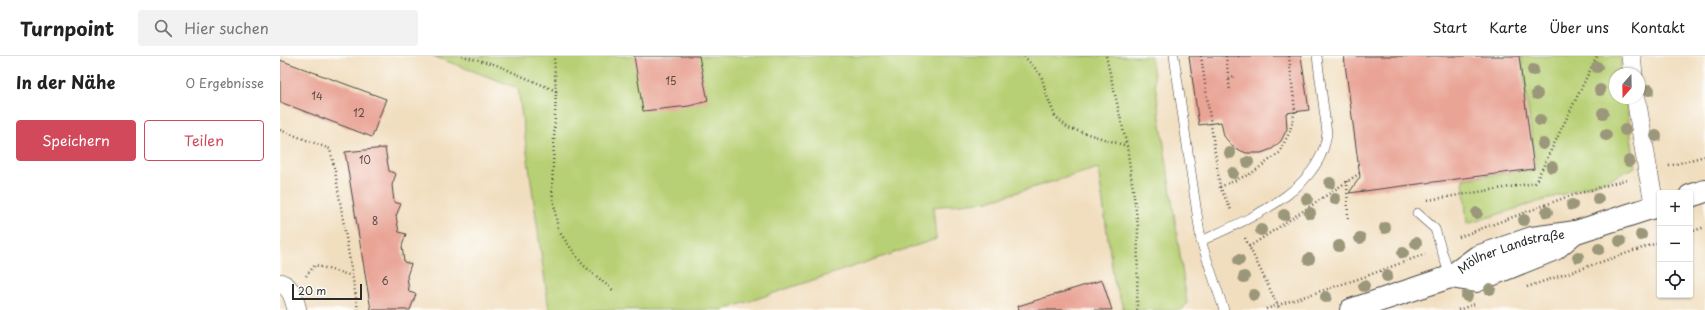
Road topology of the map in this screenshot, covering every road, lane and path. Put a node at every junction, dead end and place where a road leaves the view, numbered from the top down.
1 (462, 56) edge
2 (554, 56) edge
3 (1024, 56) edge
4 (1106, 56) edge
5 (1174, 56) edge
6 (1201, 56) edge
7 (1226, 56) edge
8 (1238, 56) edge
9 (1242, 56) edge
10 (1288, 56) edge
11 (1316, 56) edge
12 (1597, 56) edge
13 (1631, 56) edge
14 (1632, 68) edge
15 (1234, 76) dead end
16 (1229, 79) junction
17 (556, 91) junction
18 (1230, 91) dead end
19 (1637, 104) edge
20 (280, 130) edge
21 (1128, 146) junction
22 (1705, 156) edge
23 (1648, 172) junction
24 (1360, 173) dead end
25 (1347, 181) junction
26 (1220, 187) junction
27 (1705, 191) edge
28 (1693, 195) edge
29 (1423, 201) dead end
30 (1657, 203) edge
31 (1657, 206) edge
32 (1417, 213) dead end
33 (1348, 218) dead end
34 (1238, 224) junction
35 (1705, 227) edge
36 (1693, 231) edge
37 (1459, 237) dead end
38 (1201, 242) junction
39 (1657, 243) edge
40 (1249, 247) junction
41 (1429, 252) dead end
42 (352, 276) junction
43 (1450, 278) junction
44 (1523, 288) dead end
45 (614, 291) dead end
46 (290, 295) edge
47 (1480, 303) dead end
48 (1278, 306) junction
49 (1266, 309) edge
50 (358, 310) edge
51 (1137, 310) edge
52 (1224, 310) edge
53 (1280, 310) edge
54 (1351, 310) edge
55 (1458, 310) edge

1 - 17 path
2 - 17 path
3 - 21 path
4 - 21 path
5 - 38 lane
6 - 26 path
7 - 16 path
8 - 9 path
10 - 26 path
11 - 34 lane
12 - 29 path
13 - 14 street
15 - 16 path
16 - 18 path
17 - 45 path
19 - 23 street
20 - 42 path
21 - 51 path
22 - 23 path
23 - 30 street
23 - 37 path
24 - 25 path
25 - 33 path
25 - 40 path
26 - 34 path
27 - 28 street
31 - 43 street, Möllner Landstraße
32 - 43 lane
34 - 38 lane
34 - 40 path
35 - 36 path
38 - 52 lane
39 - 44 path
40 - 48 path
41 - 48 path
42 - 46 path
42 - 50 path
43 - 54 street, Möllner Landstraße
47 - 55 path
48 - 49 path
48 - 53 path

